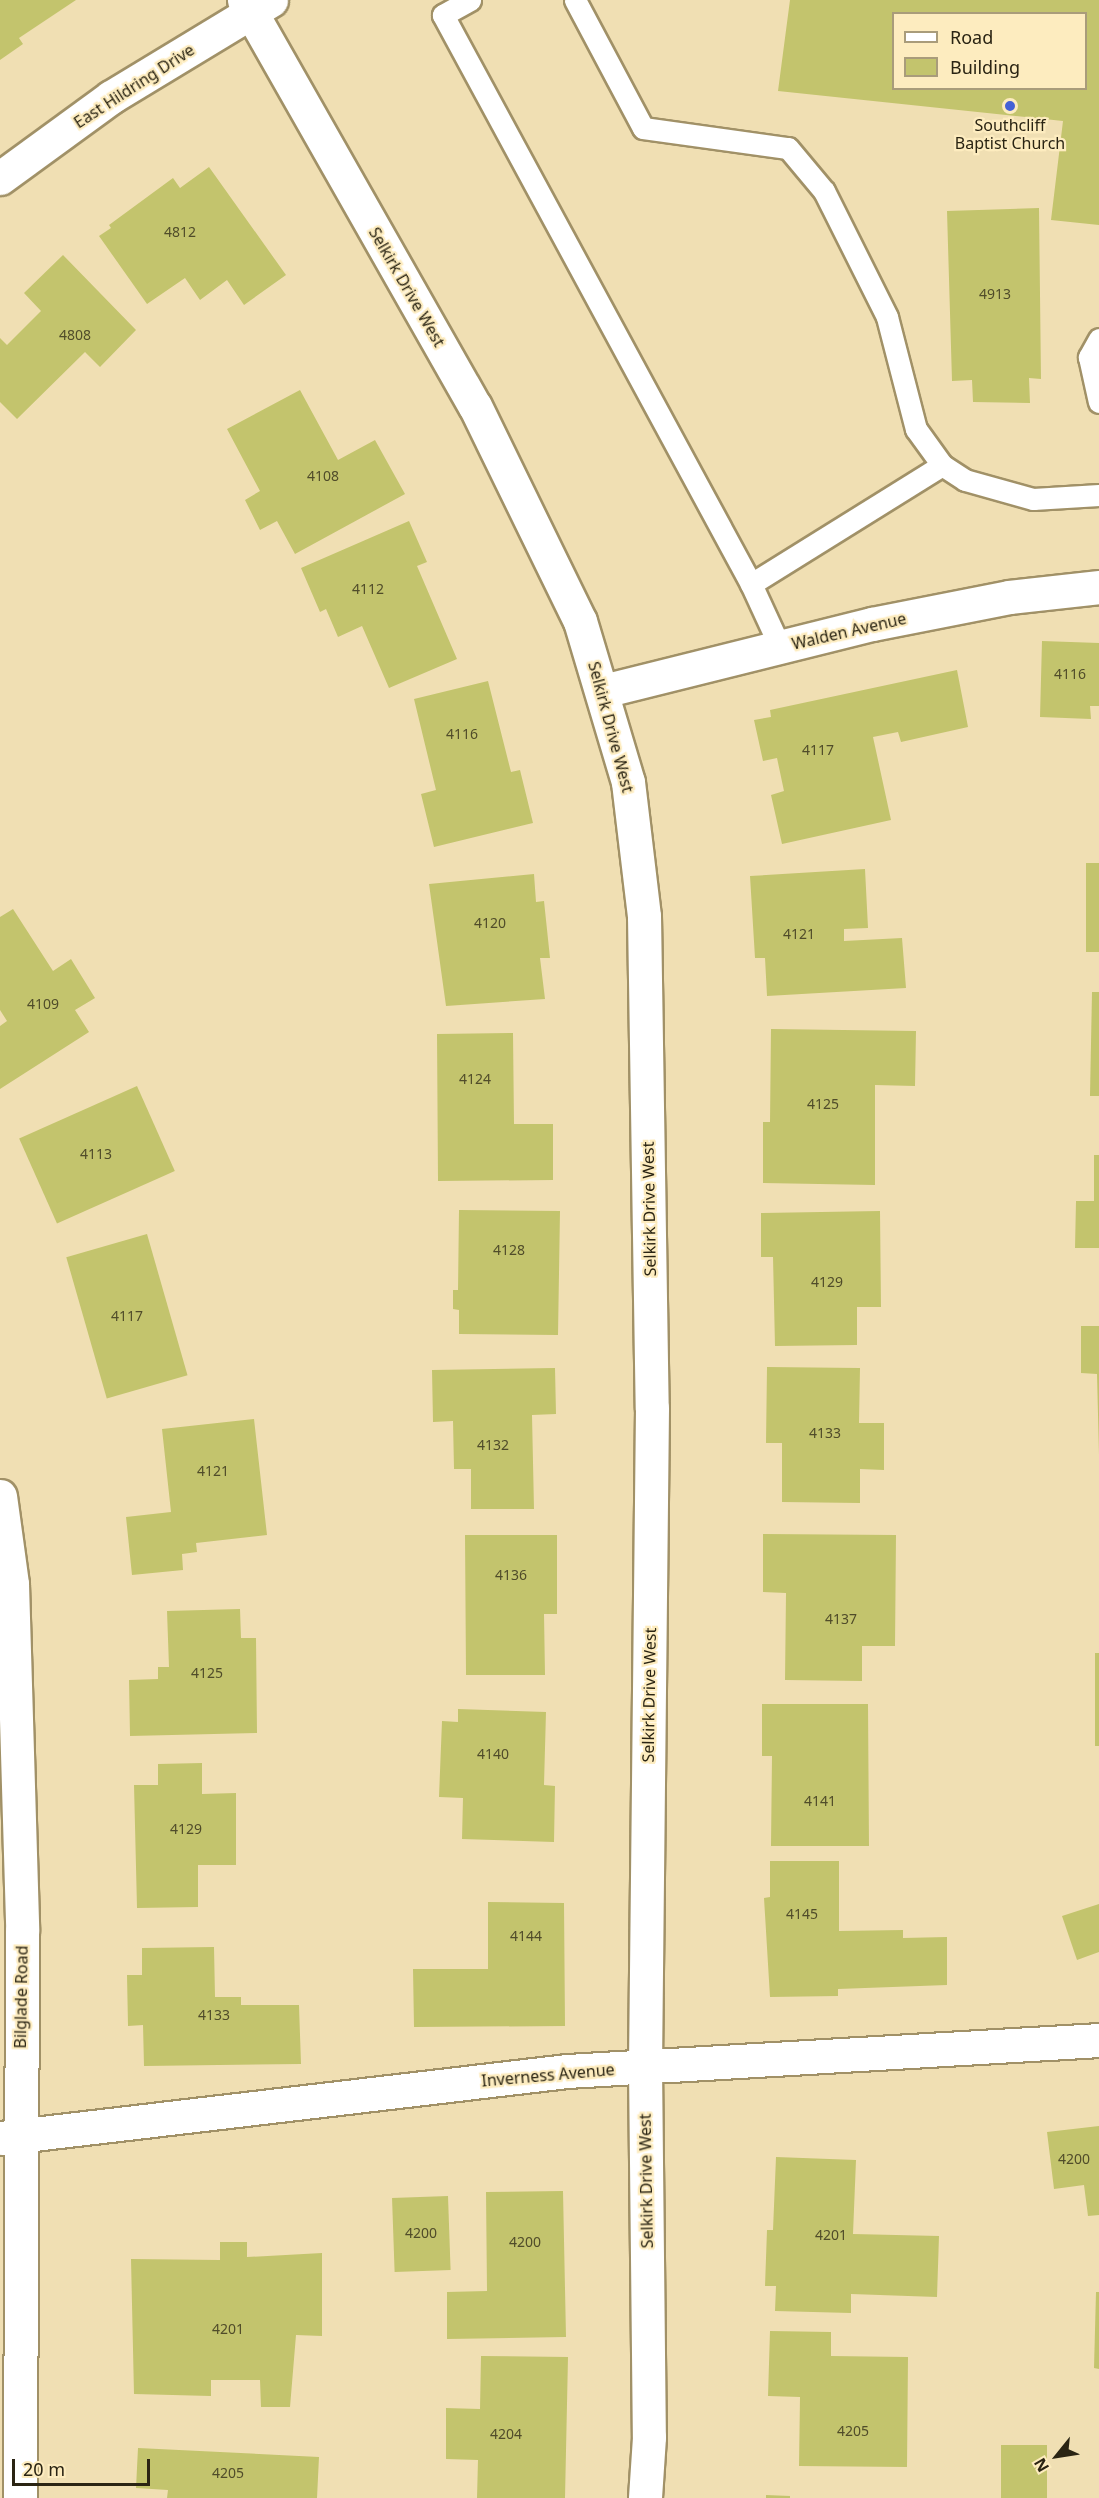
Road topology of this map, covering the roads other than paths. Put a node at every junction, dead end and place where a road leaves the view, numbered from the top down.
1 (470, 0) edge
2 (575, 0) edge
3 (255, 4) edge
4 (0, 178) edge
5 (1099, 339) edge
6 (1099, 402) edge
7 (942, 465) junction
8 (1099, 495) edge
9 (751, 584) junction
10 (1099, 587) edge
11 (780, 646) junction
12 (603, 691) junction
13 (0, 1496) edge
14 (1099, 2040) edge
15 (645, 2066) junction
16 (10, 2137) edge
17 (20, 2498) edge
18 (645, 2498) edge

1 - 9 lane
2 - 7 lane
3 - 4 street, East Hildring Drive
3 - 12 street, Selkirk Drive West
5 - 6 lane
7 - 8 lane
7 - 9 lane
9 - 11 lane
10 - 11 street, Walden Avenue
11 - 12 street, Walden Avenue
12 - 15 street, Selkirk Drive West
13 - 16 street, Bilglade Road
14 - 15 street, Inverness Avenue
15 - 16 street, Inverness Avenue
15 - 18 street, Selkirk Drive West
16 - 17 street, Bilglade Road

